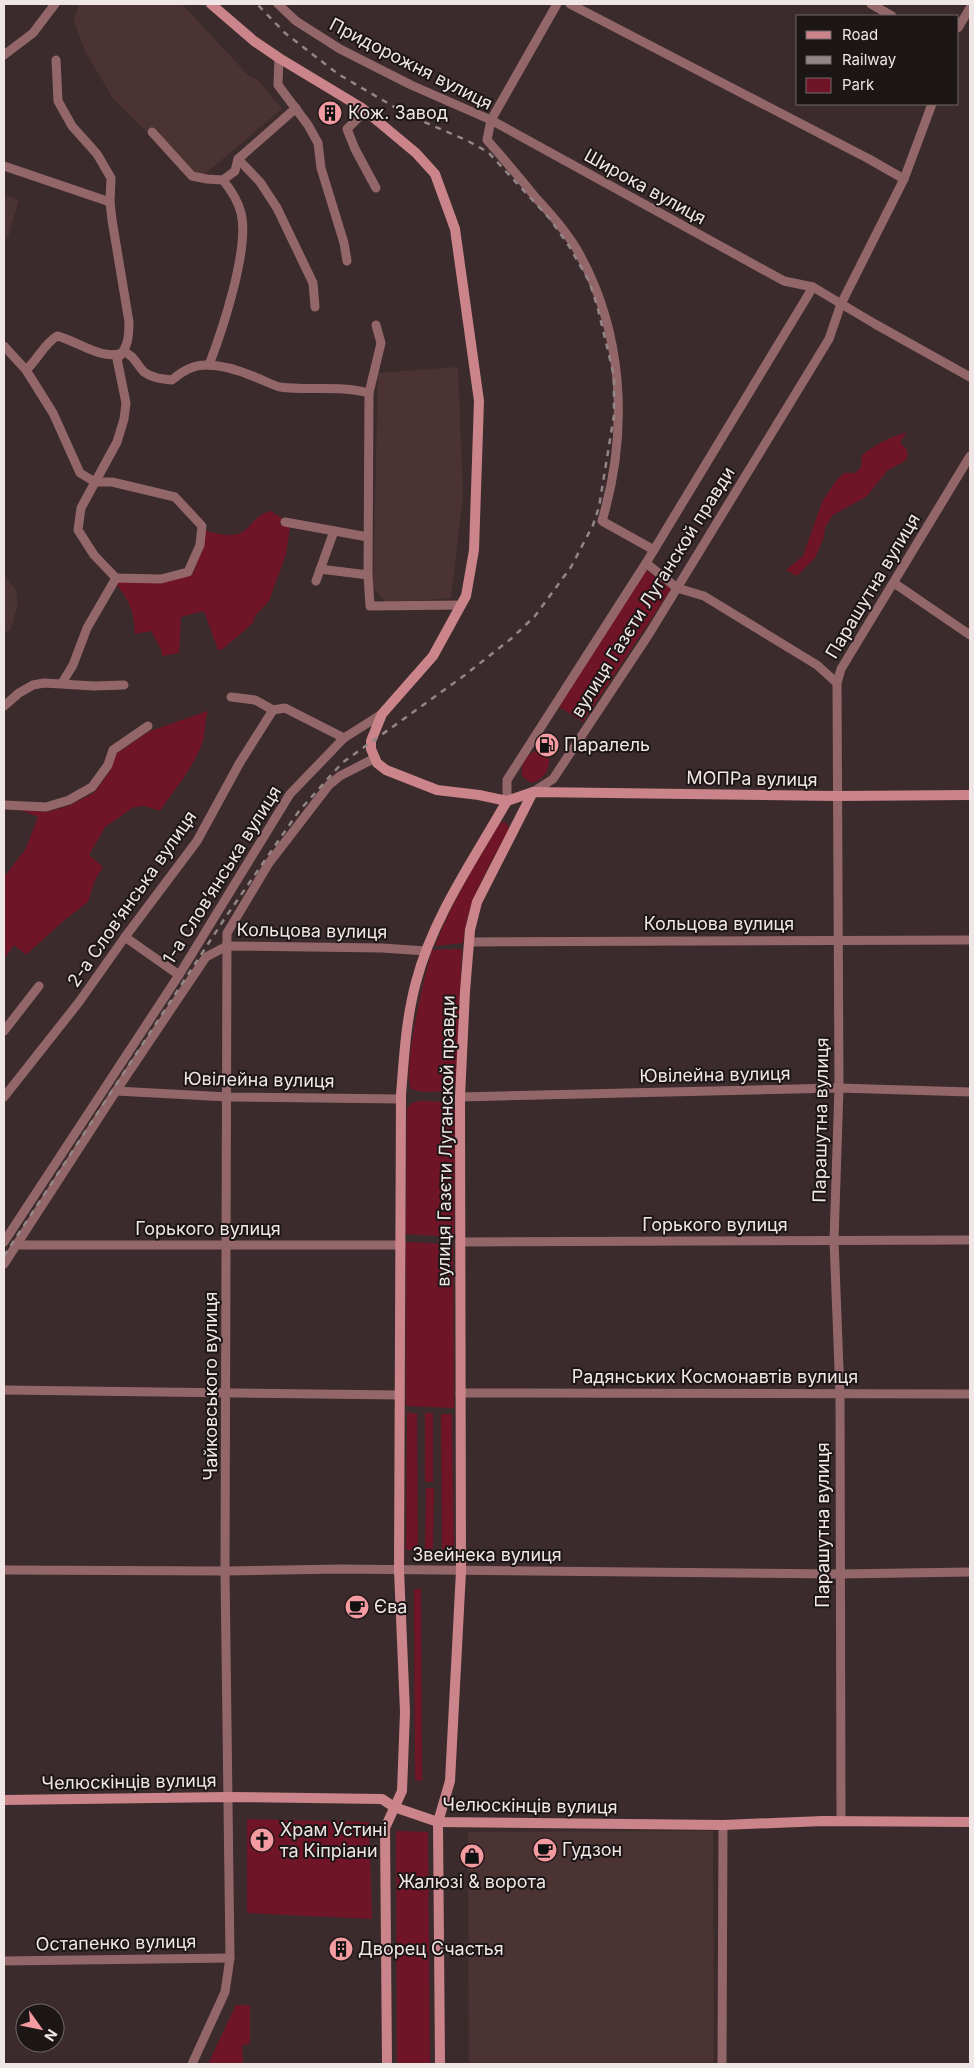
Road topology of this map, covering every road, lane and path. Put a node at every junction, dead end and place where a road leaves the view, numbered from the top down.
1 (55, 4) edge
2 (211, 4) edge
3 (278, 4) edge
4 (557, 4) edge
5 (570, 4) edge
6 (871, 4) edge
7 (970, 8) edge
8 (890, 15) edge
9 (959, 26) edge
10 (4, 55) edge
11 (279, 58) junction
12 (56, 60) dead end
13 (932, 105) edge
14 (296, 108) junction
15 (362, 108) junction
16 (491, 120) junction
17 (152, 132) dead end
18 (238, 159) junction
19 (4, 166) edge
20 (904, 179) junction
21 (223, 180) junction
22 (376, 188) dead end
23 (110, 202) junction
24 (347, 261) dead end
25 (813, 287) junction
26 (841, 304) junction
27 (315, 307) dead end
28 (376, 325) dead end
29 (4, 346) edge
30 (124, 352) junction
31 (209, 365) junction
32 (26, 370) junction
33 (970, 377) edge
34 (369, 393) junction
35 (970, 456) edge
36 (95, 482) junction
37 (285, 522) dead end
38 (334, 532) junction
39 (368, 537) junction
40 (654, 550) junction
41 (646, 563) junction
42 (320, 569) junction
43 (368, 575) junction
44 (116, 578) junction
45 (316, 581) dead end
46 (894, 583) junction
47 (677, 588) junction
48 (461, 605) junction
49 (970, 635) edge
50 (62, 683) junction
51 (836, 683) junction
52 (124, 685) dead end
53 (231, 697) dead end
54 (4, 706) edge
55 (273, 710) junction
56 (382, 714) junction
57 (148, 726) dead end
58 (344, 738) junction
59 (375, 758) junction
60 (533, 792) junction
61 (970, 795) edge
62 (837, 796) junction
63 (507, 801) junction
64 (4, 805) edge
65 (125, 937) junction
66 (838, 940) junction
67 (970, 940) edge
68 (469, 942) junction
69 (227, 946) junction
70 (426, 951) junction
71 (179, 974) junction
72 (39, 986) dead end
73 (4, 1031) edge
74 (839, 1088) junction
75 (116, 1091) junction
76 (970, 1092) edge
77 (228, 1096) junction
78 (4, 1097) edge
79 (460, 1097) junction
80 (401, 1099) junction
81 (834, 1240) junction
82 (970, 1240) edge
83 (4, 1242) edge
84 (460, 1242) junction
85 (16, 1245) junction
86 (401, 1245) junction
87 (228, 1246) junction
88 (4, 1264) edge
89 (4, 1390) edge
90 (227, 1392) junction
91 (460, 1393) junction
92 (840, 1394) junction
93 (970, 1394) edge
94 (400, 1395) junction
95 (4, 1570) edge
96 (399, 1570) junction
97 (225, 1571) junction
98 (461, 1571) junction
99 (970, 1572) edge
100 (839, 1574) junction
101 (228, 1797) junction
102 (4, 1800) edge
103 (394, 1807) junction
104 (438, 1822) junction
105 (841, 1822) junction
106 (970, 1822) edge
107 (723, 1825) junction
108 (230, 1958) junction
109 (4, 1960) edge
110 (192, 2064) edge
111 (387, 2064) edge
112 (440, 2064) edge
113 (722, 2064) edge

1 - 10 street
2 - 11 street, 1-а Слов’янська вулиця
3 - 16 street, Придорожня вулиця
4 - 16 street
5 - 20 street
6 - 8 street
7 - 9 street
11 - 14 street
11 - 15 street, 1-а Слов’янська вулиця
12 - 23 street
13 - 20 street, вулиця Газєти Луганской правди
14 - 18 street
14 - 24 street
15 - 22 street
15 - 48 street, 1-а Слов’янська вулиця
16 - 25 street, Широка вулиця
16 - 40 street, Придорожня вулиця
17 - 21 street
18 - 21 street
18 - 27 street
19 - 23 street
20 - 26 street, вулиця Газєти Луганской правди
21 - 31 street
23 - 30 street
25 - 26 street, Широка вулиця
25 - 40 street, вулиця Газєти Луганской правди
26 - 33 street, Широка вулиця
26 - 47 street, вулиця Газєти Луганской правди
28 - 34 street
29 - 32 street
30 - 31 street
30 - 32 street
30 - 36 street
31 - 34 street
32 - 36 street
34 - 39 street
35 - 46 street, Парашутна вулиця
36 - 44 street
36 - 44 street
37 - 38 street
38 - 39 street
38 - 42 street
39 - 43 street
40 - 41 street, вулиця Газєти Луганской правди
41 - 47 street
41 - 63 street, вулиця Газєти Луганской правди
42 - 43 street
42 - 45 street
43 - 48 street
44 - 50 street
46 - 49 street
46 - 51 street, Парашутна вулиця
47 - 51 street
47 - 60 street, вулиця Газєти Луганской правди
48 - 56 street, 1-а Слов’янська вулиця
50 - 52 street
50 - 54 street
51 - 62 street, Парашутна вулиця
53 - 55 street
55 - 58 street
55 - 65 street, 2-а Слов’янська вулиця
56 - 58 street, 1-а Слов’янська вулиця
56 - 59 street
57 - 64 street
58 - 71 street, 1-а Слов’янська вулиця
59 - 63 street
59 - 69 street, Чайковського вулиця
60 - 62 street, МОПРа вулиця
60 - 63 street, МОПРа вулиця
60 - 68 street, вулиця Газєти Луганской правди
61 - 62 street, МОПРа вулиця
62 - 66 street, Парашутна вулиця
63 - 70 street, вулиця Газєти Луганской правди
65 - 71 street
65 - 78 street, 2-а Слов’янська вулиця
66 - 67 street, Кольцова вулиця
66 - 68 street, Кольцова вулиця
66 - 74 street, Парашутна вулиця
68 - 79 street, вулиця Газєти Луганской правди
69 - 70 street, Кольцова вулиця
69 - 75 street
69 - 77 street, Чайковського вулиця
70 - 80 street, вулиця Газєти Луганской правди
71 - 83 street, 1-а Слов’янська вулиця
72 - 73 street
74 - 76 street, Ювілейна вулиця
74 - 79 street, Ювілейна вулиця
74 - 81 street, Парашутна вулиця
75 - 77 street, Ювілейна вулиця
75 - 85 street
77 - 80 street, Ювілейна вулиця
77 - 87 street, Чайковського вулиця
79 - 84 street, вулиця Газєти Луганской правди
80 - 86 street, вулиця Газєти Луганской правди
81 - 82 street, Горького вулиця
81 - 84 street, Горького вулиця
81 - 92 street, Парашутна вулиця
84 - 91 street, вулиця Газєти Луганской правди
85 - 87 street, Горького вулиця
85 - 88 street
86 - 87 street, Горького вулиця
86 - 94 street, вулиця Газєти Луганской правди
87 - 90 street, Чайковського вулиця
89 - 90 street
90 - 94 street
90 - 97 street, Чайковського вулиця
91 - 92 street, Радянських Космонавтів вулиця
91 - 98 street, вулиця Газєти Луганской правди
92 - 93 street, Радянських Космонавтів вулиця
92 - 100 street, Парашутна вулиця
94 - 96 street, вулиця Газєти Луганской правди
95 - 97 street, Звейнека вулиця
96 - 97 street, Звейнека вулиця
96 - 98 street, Звейнека вулиця
96 - 103 street, вулиця Газєти Луганской правди
97 - 101 street, Чайковського вулиця
98 - 100 street, Звейнека вулиця
98 - 104 street, вулиця Газєти Луганской правди
99 - 100 street, Звейнека вулиця
100 - 105 street, Парашутна вулиця
101 - 102 street, Челюскінців вулиця
101 - 103 street, Челюскінців вулиця
101 - 108 street, Чайковського вулиця
103 - 104 street, Челюскінців вулиця
103 - 111 street, вулиця Газєти Луганской правди
104 - 107 street, Челюскінців вулиця
104 - 112 street, вулиця Газєти Луганской правди
105 - 106 street, Челюскінців вулиця
105 - 107 street, Челюскінців вулиця
107 - 113 street
108 - 109 street, Остапенко вулиця
108 - 110 street, Чайковського вулиця

